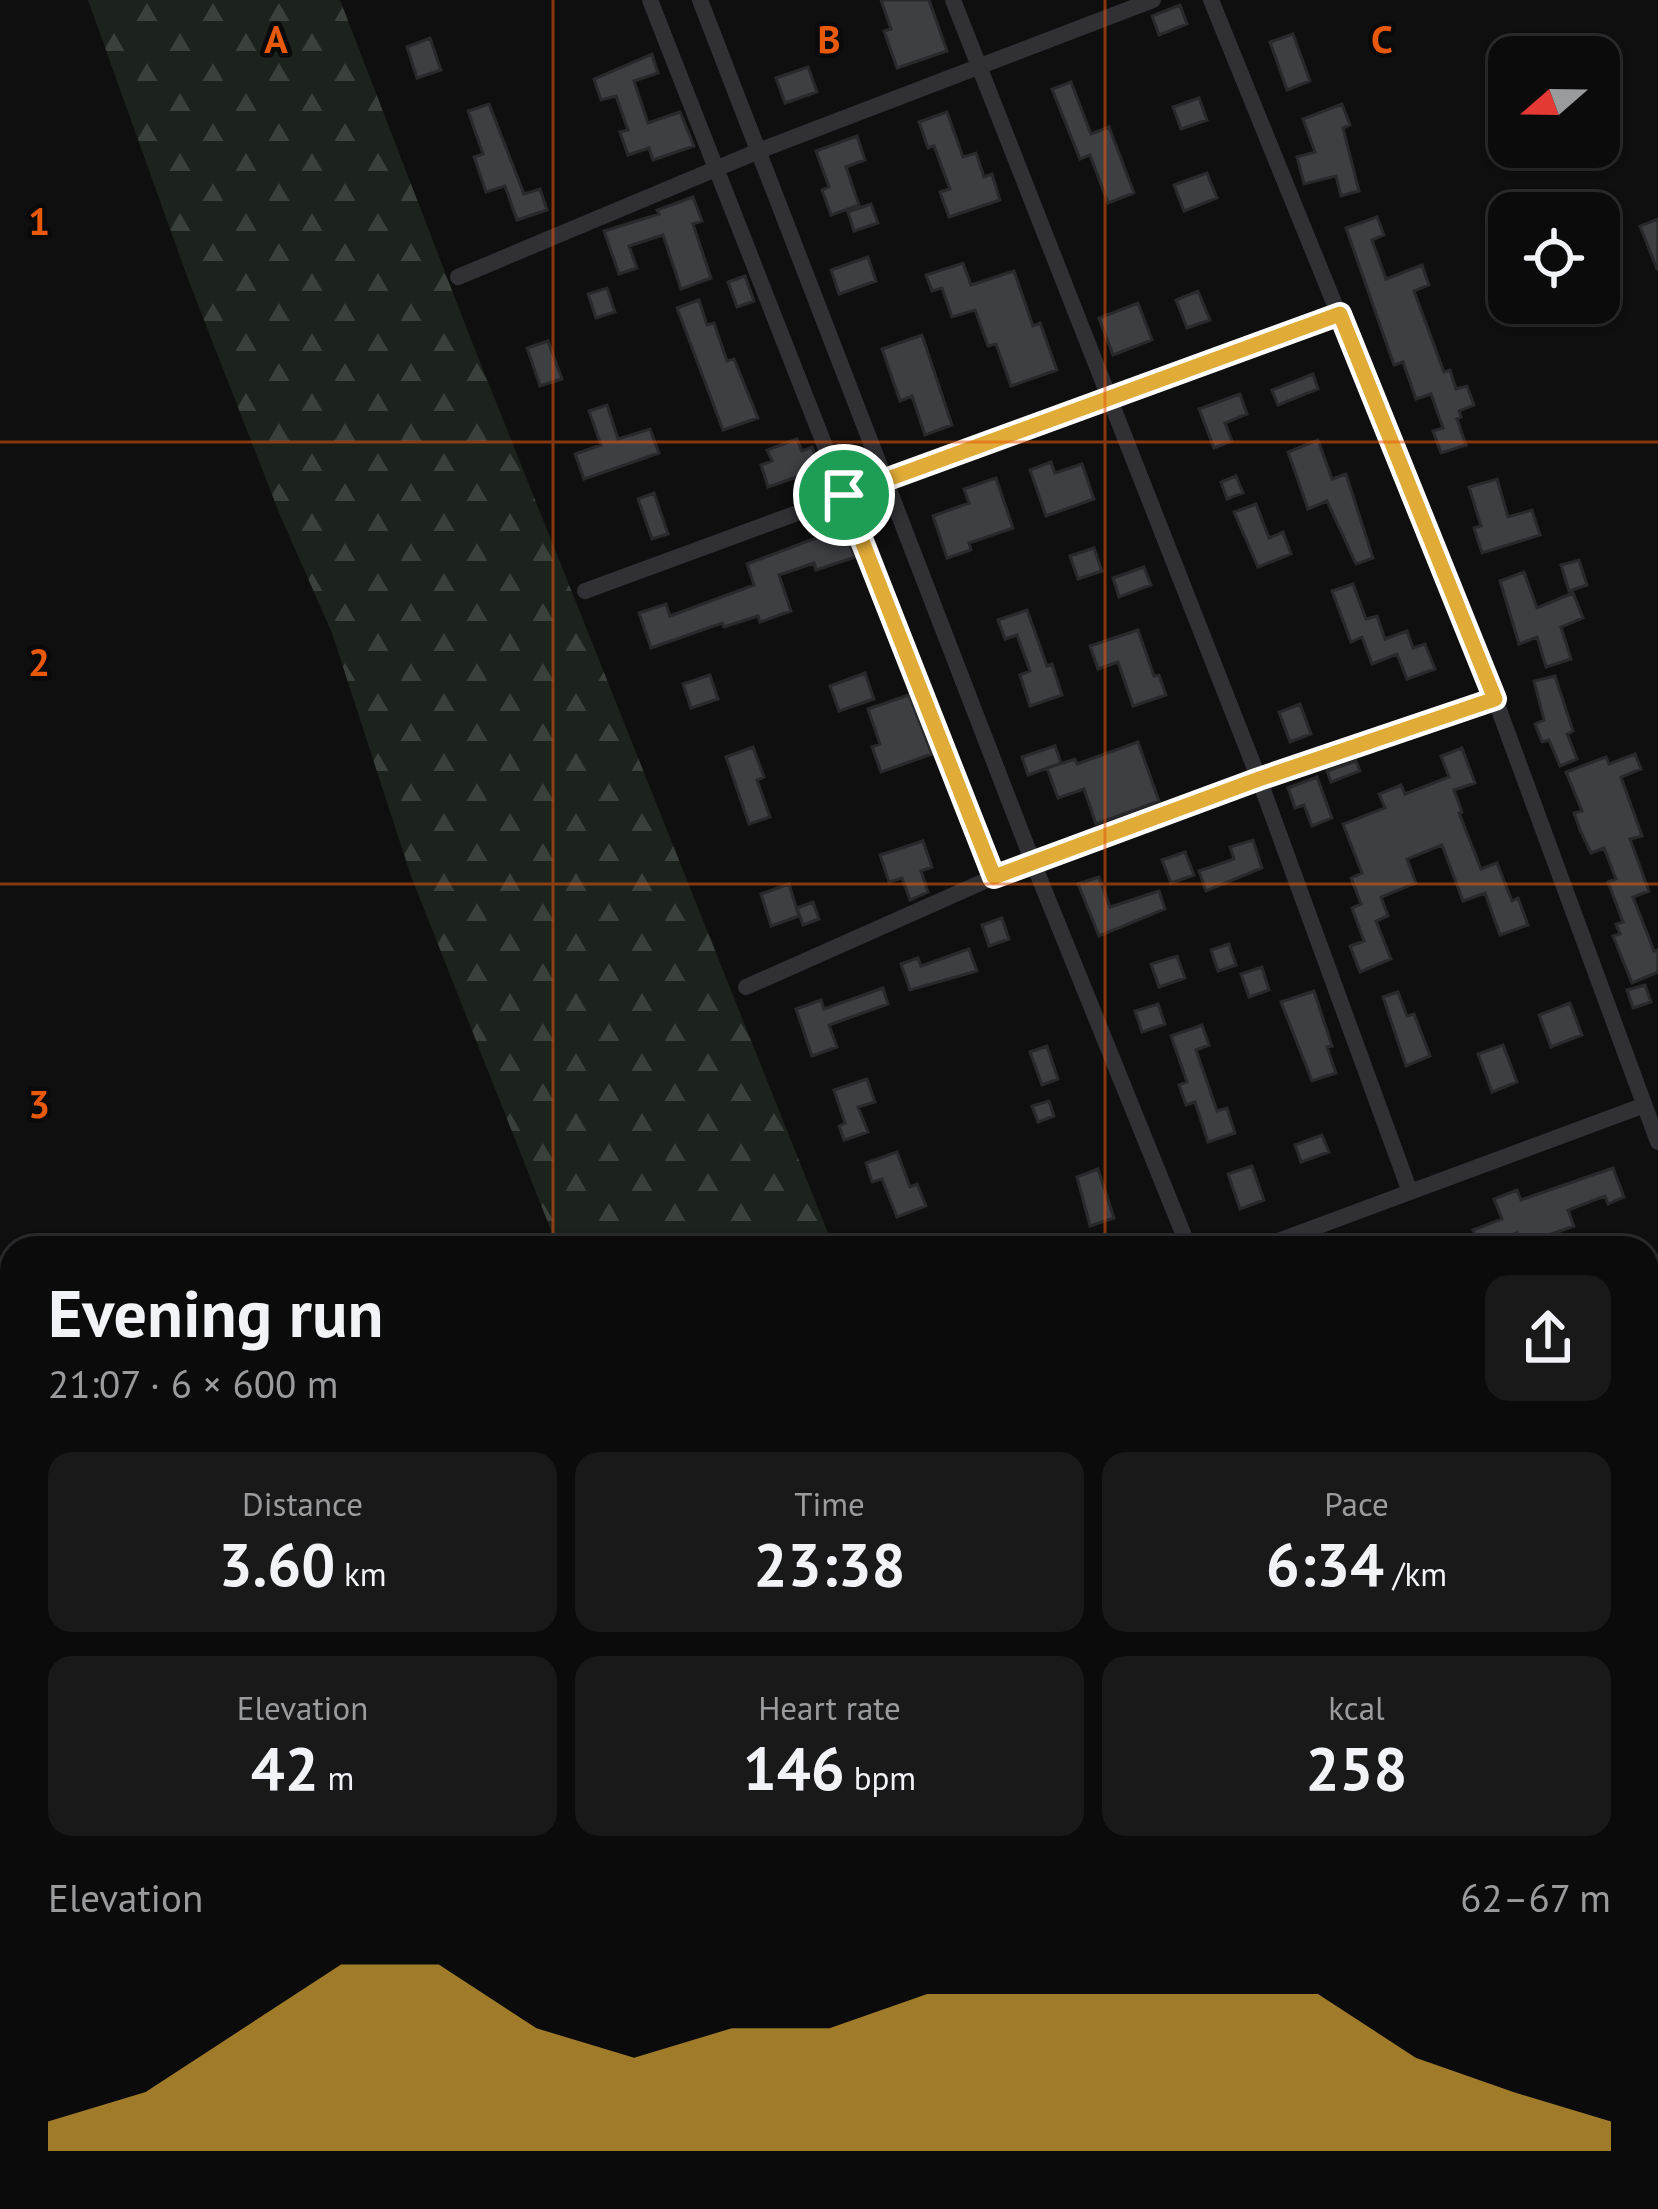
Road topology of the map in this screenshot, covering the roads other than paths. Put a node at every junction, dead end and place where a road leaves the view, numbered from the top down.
1 (650, 0) edge
2 (700, 0) edge
3 (953, 0) edge
4 (1153, 0) edge
5 (1211, 0) edge
6 (980, 67) junction
7 (761, 150) junction
8 (716, 169) junction
9 (458, 277) dead end
10 (1340, 314) junction
11 (1111, 396) junction
12 (885, 480) junction
13 (844, 495) junction
14 (585, 591) dead end
15 (1495, 699) junction
16 (1259, 779) junction
17 (1032, 860) junction
18 (994, 877) junction
19 (746, 987) dead end
20 (1642, 1106) junction
21 (1658, 1142) edge
22 (1410, 1192) junction
23 (1184, 1236) edge
24 (1291, 1236) edge

1 - 8 street
2 - 7 street
3 - 6 street
4 - 6 street
5 - 10 street
6 - 7 street
6 - 11 street
7 - 8 street
7 - 12 street
8 - 9 street
8 - 13 street
10 - 11 street
10 - 15 street
11 - 12 street
11 - 16 street
12 - 13 street
12 - 17 street
13 - 14 street
13 - 18 street
15 - 16 street
15 - 20 street
16 - 17 street
16 - 22 street
17 - 18 street
17 - 23 street
18 - 19 street
20 - 21 street
20 - 22 street
22 - 24 street

